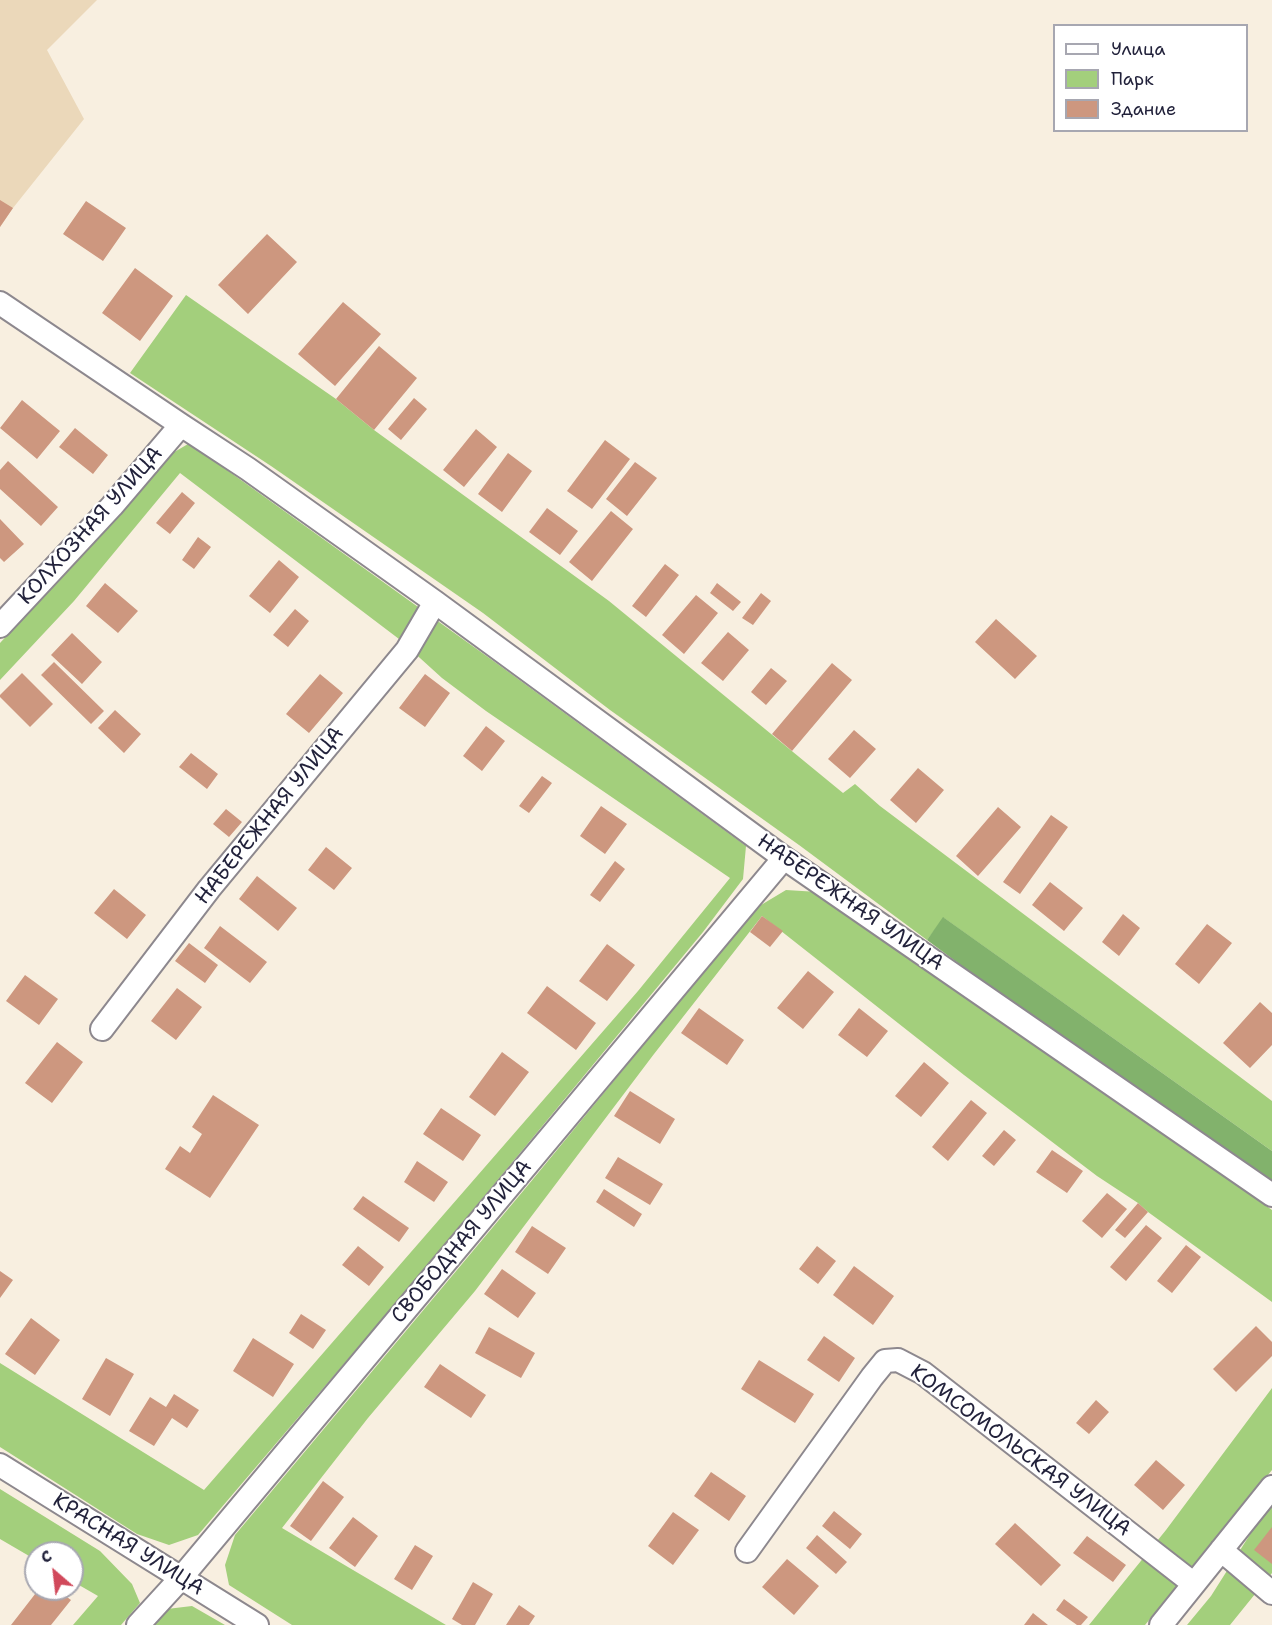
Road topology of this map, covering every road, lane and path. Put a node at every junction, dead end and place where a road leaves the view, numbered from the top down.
1 (0, 303) edge
2 (181, 425) junction
3 (435, 602) junction
4 (0, 626) edge
5 (784, 858) junction
6 (102, 1029) dead end
7 (1272, 1195) edge
8 (0, 1465) edge
9 (1272, 1487) edge
10 (1221, 1550) junction
11 (747, 1551) dead end
12 (181, 1578) junction
13 (1194, 1584) junction
14 (1272, 1593) edge
15 (138, 1625) edge
16 (257, 1625) edge
17 (1161, 1625) edge

1 - 2 street, НАБЕРЕЖНАЯ УЛИЦА
2 - 3 street, НАБЕРЕЖНАЯ УЛИЦА
2 - 4 street, КОЛХОЗНАЯ УЛИЦА
3 - 5 street, НАБЕРЕЖНАЯ УЛИЦА
3 - 6 street, НАБЕРЕЖНАЯ УЛИЦА
5 - 7 street, НАБЕРЕЖНАЯ УЛИЦА
5 - 12 street, СВОБОДНАЯ УЛИЦА
8 - 12 street, КРАСНАЯ УЛИЦА
9 - 10 street
10 - 13 street
10 - 14 street
11 - 13 street, КОМСОМОЛЬСКАЯ УЛИЦА
12 - 15 street, СВОБОДНАЯ УЛИЦА
12 - 16 street, КРАСНАЯ УЛИЦА
13 - 17 street

